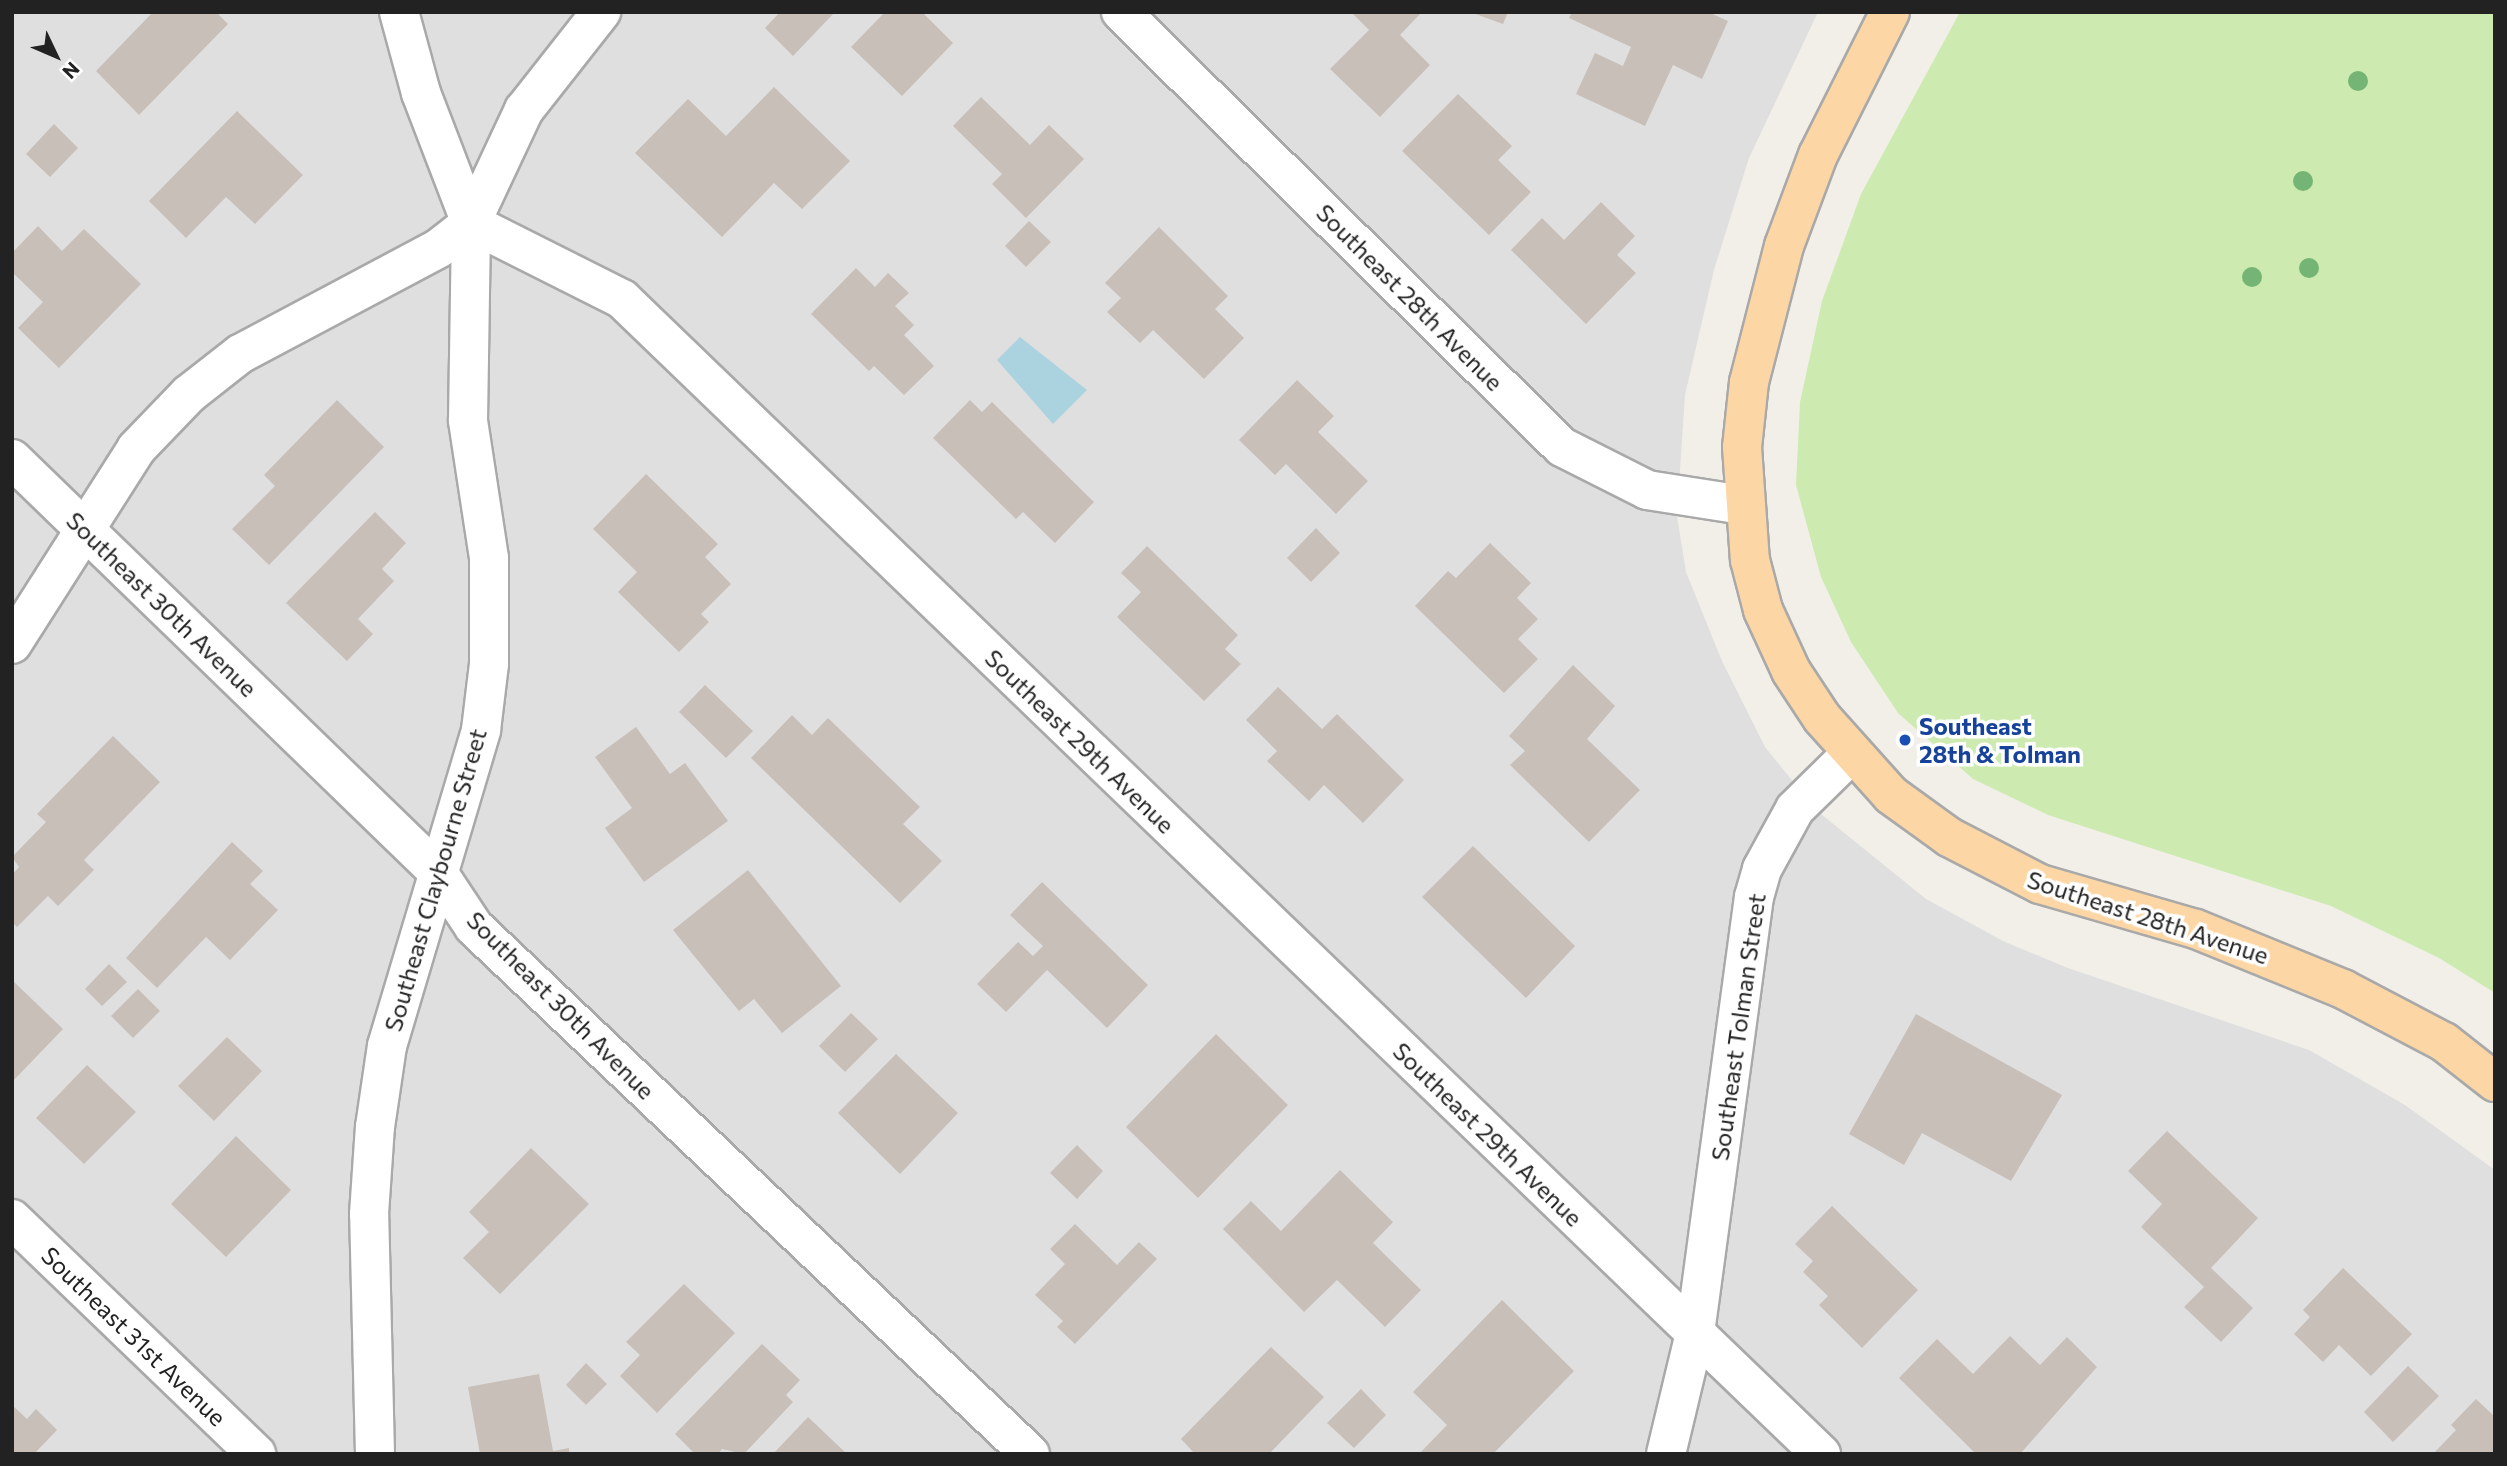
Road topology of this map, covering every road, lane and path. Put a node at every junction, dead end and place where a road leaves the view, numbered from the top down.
1 (399, 12) edge
2 (601, 12) edge
3 (1121, 12) edge
4 (1890, 12) edge
5 (471, 223) junction
6 (12, 459) edge
7 (1743, 505) junction
8 (86, 530) junction
9 (12, 644) edge
10 (1852, 753) junction
11 (437, 871) junction
12 (2495, 1082) edge
13 (12, 1219) edge
14 (1695, 1333) junction
15 (256, 1454) edge
16 (375, 1454) edge
17 (1030, 1454) edge
18 (1666, 1454) edge
19 (1821, 1454) edge

1 - 5 street
2 - 5 street
3 - 7 street, Southeast 28th Avenue
4 - 7 main road
5 - 8 street
5 - 11 street, Southeast Claybourne Street
5 - 14 street, Southeast 29th Avenue
6 - 8 street, Southeast 30th Avenue
7 - 10 main road
8 - 9 street
8 - 11 street, Southeast 30th Avenue
10 - 12 main road, Southeast 28th Avenue
10 - 14 street, Southeast Tolman Street
11 - 16 street, Southeast Claybourne Street
11 - 17 street, Southeast 30th Avenue
13 - 15 street, Southeast 31st Avenue
14 - 18 street, Southeast Tolman Street
14 - 19 street, Southeast 29th Avenue

